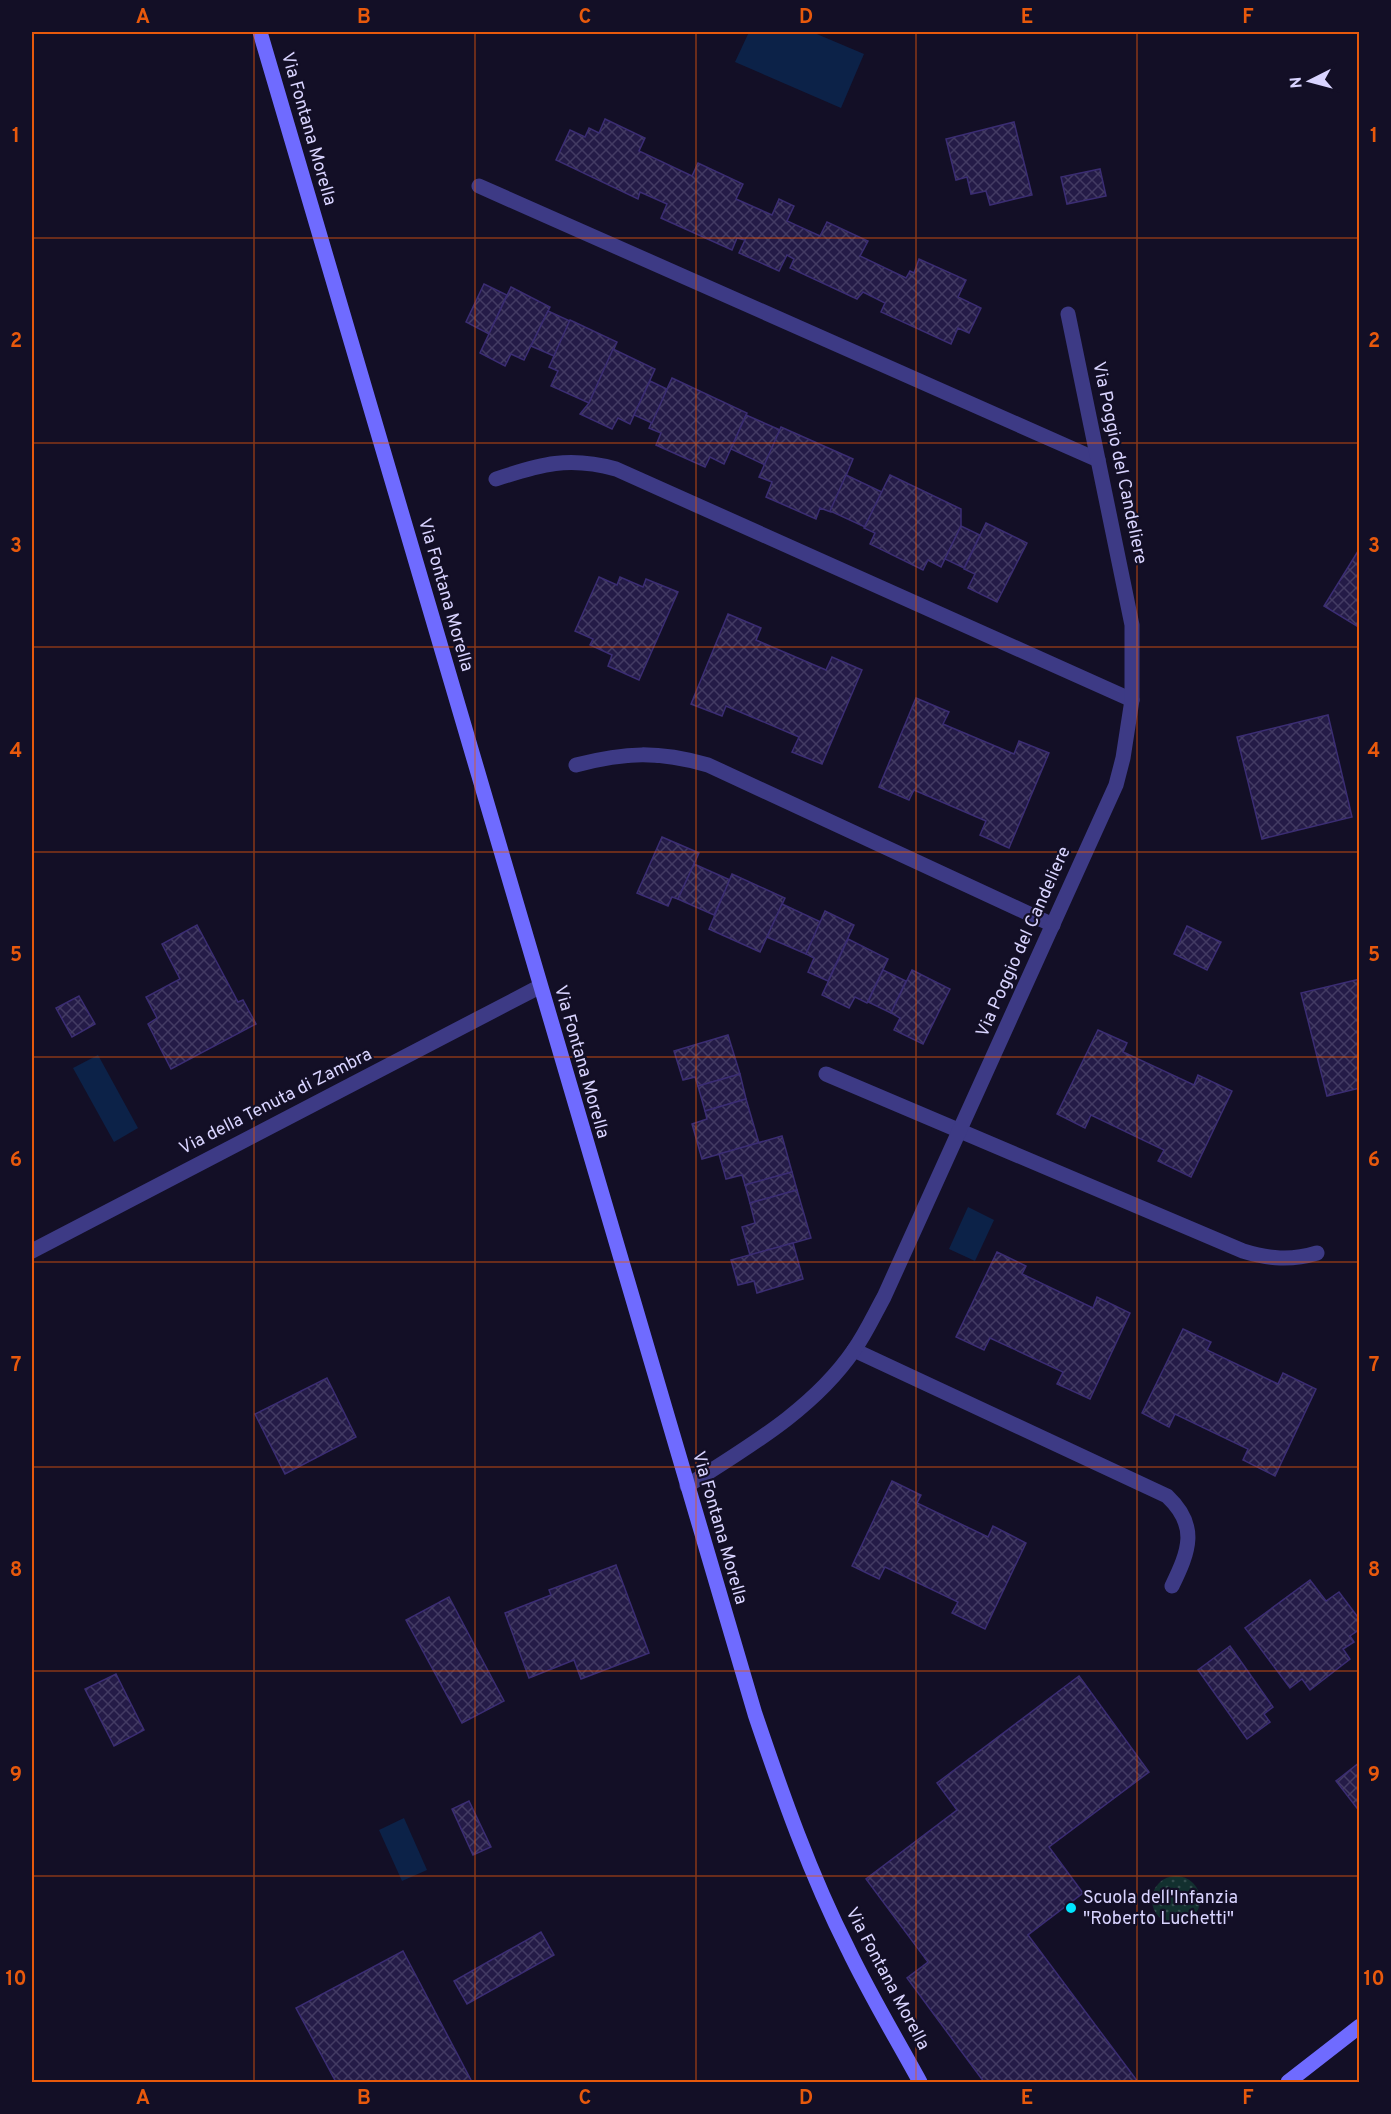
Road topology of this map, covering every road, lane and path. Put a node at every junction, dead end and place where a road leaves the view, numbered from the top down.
1 (260, 32) edge
2 (478, 186) dead end
3 (1068, 314) dead end
4 (1098, 460) junction
5 (495, 479) dead end
6 (1132, 700) junction
7 (576, 765) dead end
8 (1053, 925) junction
9 (539, 987) junction
10 (825, 1074) dead end
11 (960, 1131) junction
12 (32, 1251) edge
13 (1317, 1253) dead end
14 (854, 1350) junction
15 (687, 1486) junction
16 (1172, 1586) dead end
17 (1359, 2026) edge
18 (920, 2082) edge
19 (1288, 2082) edge

1 - 9 street, Via Fontana Morella
2 - 4 street
3 - 4 street, Via Poggio del Candeliere
4 - 6 street, Via Poggio del Candeliere
5 - 6 street
6 - 8 street, Via Poggio del Candeliere
7 - 8 street
8 - 11 street, Via Poggio del Candeliere
9 - 12 street, Via della Tenuta di Zambra
9 - 15 street, Via Fontana Morella
10 - 11 street
11 - 13 street
11 - 14 street, Via Poggio del Candeliere
14 - 15 street, Via Poggio del Candeliere
14 - 16 street
15 - 18 street, Via Fontana Morella
17 - 19 street

